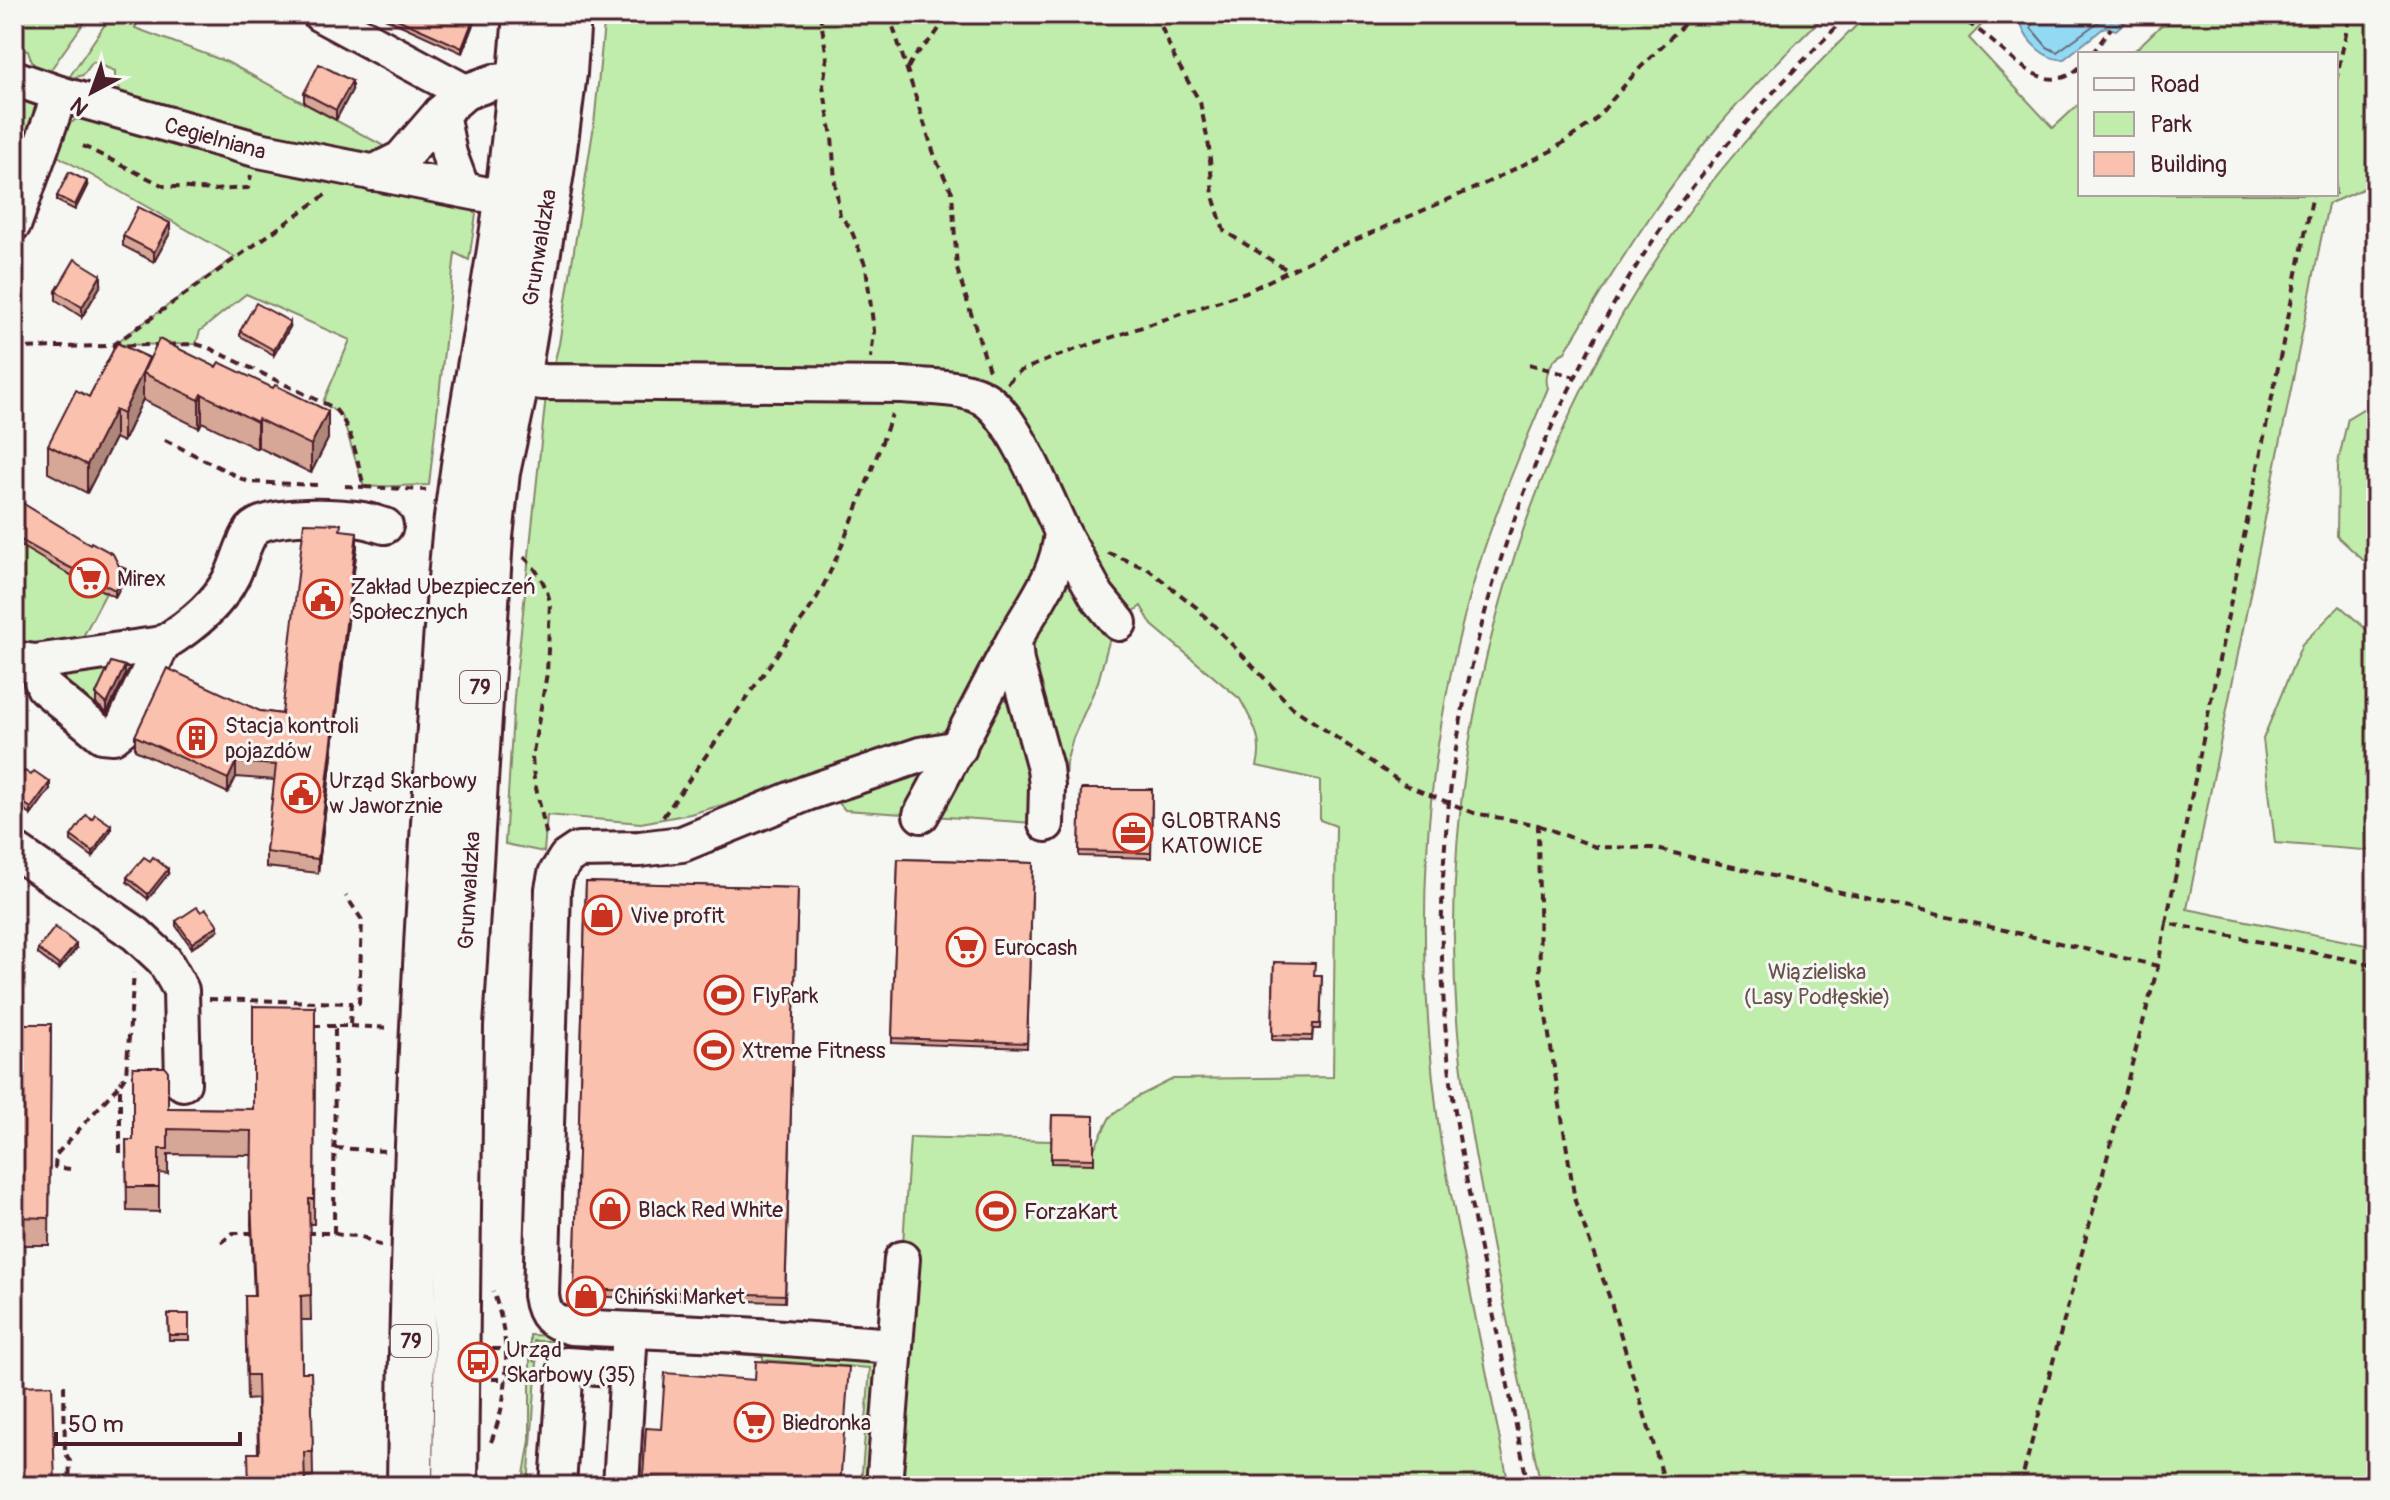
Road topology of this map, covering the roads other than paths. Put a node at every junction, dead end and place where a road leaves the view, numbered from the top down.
1 (320, 14) edge
2 (526, 14) edge
3 (568, 14) edge
4 (14, 78) edge
5 (521, 80) junction
6 (60, 94) junction
7 (453, 103) junction
8 (373, 173) junction
9 (462, 189) junction
10 (527, 200) junction
11 (14, 223) edge
12 (517, 379) junction
13 (385, 526) dead end
14 (1062, 532) junction
15 (1119, 623) dead end
16 (1014, 641) junction
17 (162, 644) junction
18 (24, 660) edge
19 (959, 748) junction
20 (921, 815) dead end
21 (1046, 824) dead end
22 (14, 850) edge
23 (183, 1083) dead end
24 (902, 1259) dead end
25 (568, 1326) junction
26 (630, 1330) junction
27 (895, 1346) junction
28 (628, 1369) junction
29 (551, 1370) junction
30 (410, 1486) edge
31 (455, 1486) edge
32 (558, 1486) edge
33 (621, 1486) edge
34 (884, 1486) edge

1 - 7 street
2 - 5 main road, Grunwaldzka / 79
3 - 10 main road, Grunwaldzka / 79
4 - 6 street, Cegielniana
5 - 7 street
5 - 10 main road, Grunwaldzka / 79
6 - 8 street, Cegielniana
6 - 11 street
7 - 8 street
7 - 9 street
8 - 9 street, Cegielniana
9 - 10 street, Cegielniana
10 - 12 main road, Grunwaldzka / 79
10 - 30 main road, Grunwaldzka / 79
12 - 14 street
12 - 31 main road, Grunwaldzka / 79
13 - 17 street
14 - 15 street
14 - 16 street
16 - 19 street
16 - 21 street
17 - 18 street
17 - 18 street
19 - 20 street
19 - 25 street
22 - 23 street
24 - 27 street
25 - 26 street
25 - 29 street
26 - 27 street
26 - 28 street
27 - 34 street
28 - 29 street
28 - 33 street
29 - 32 street

